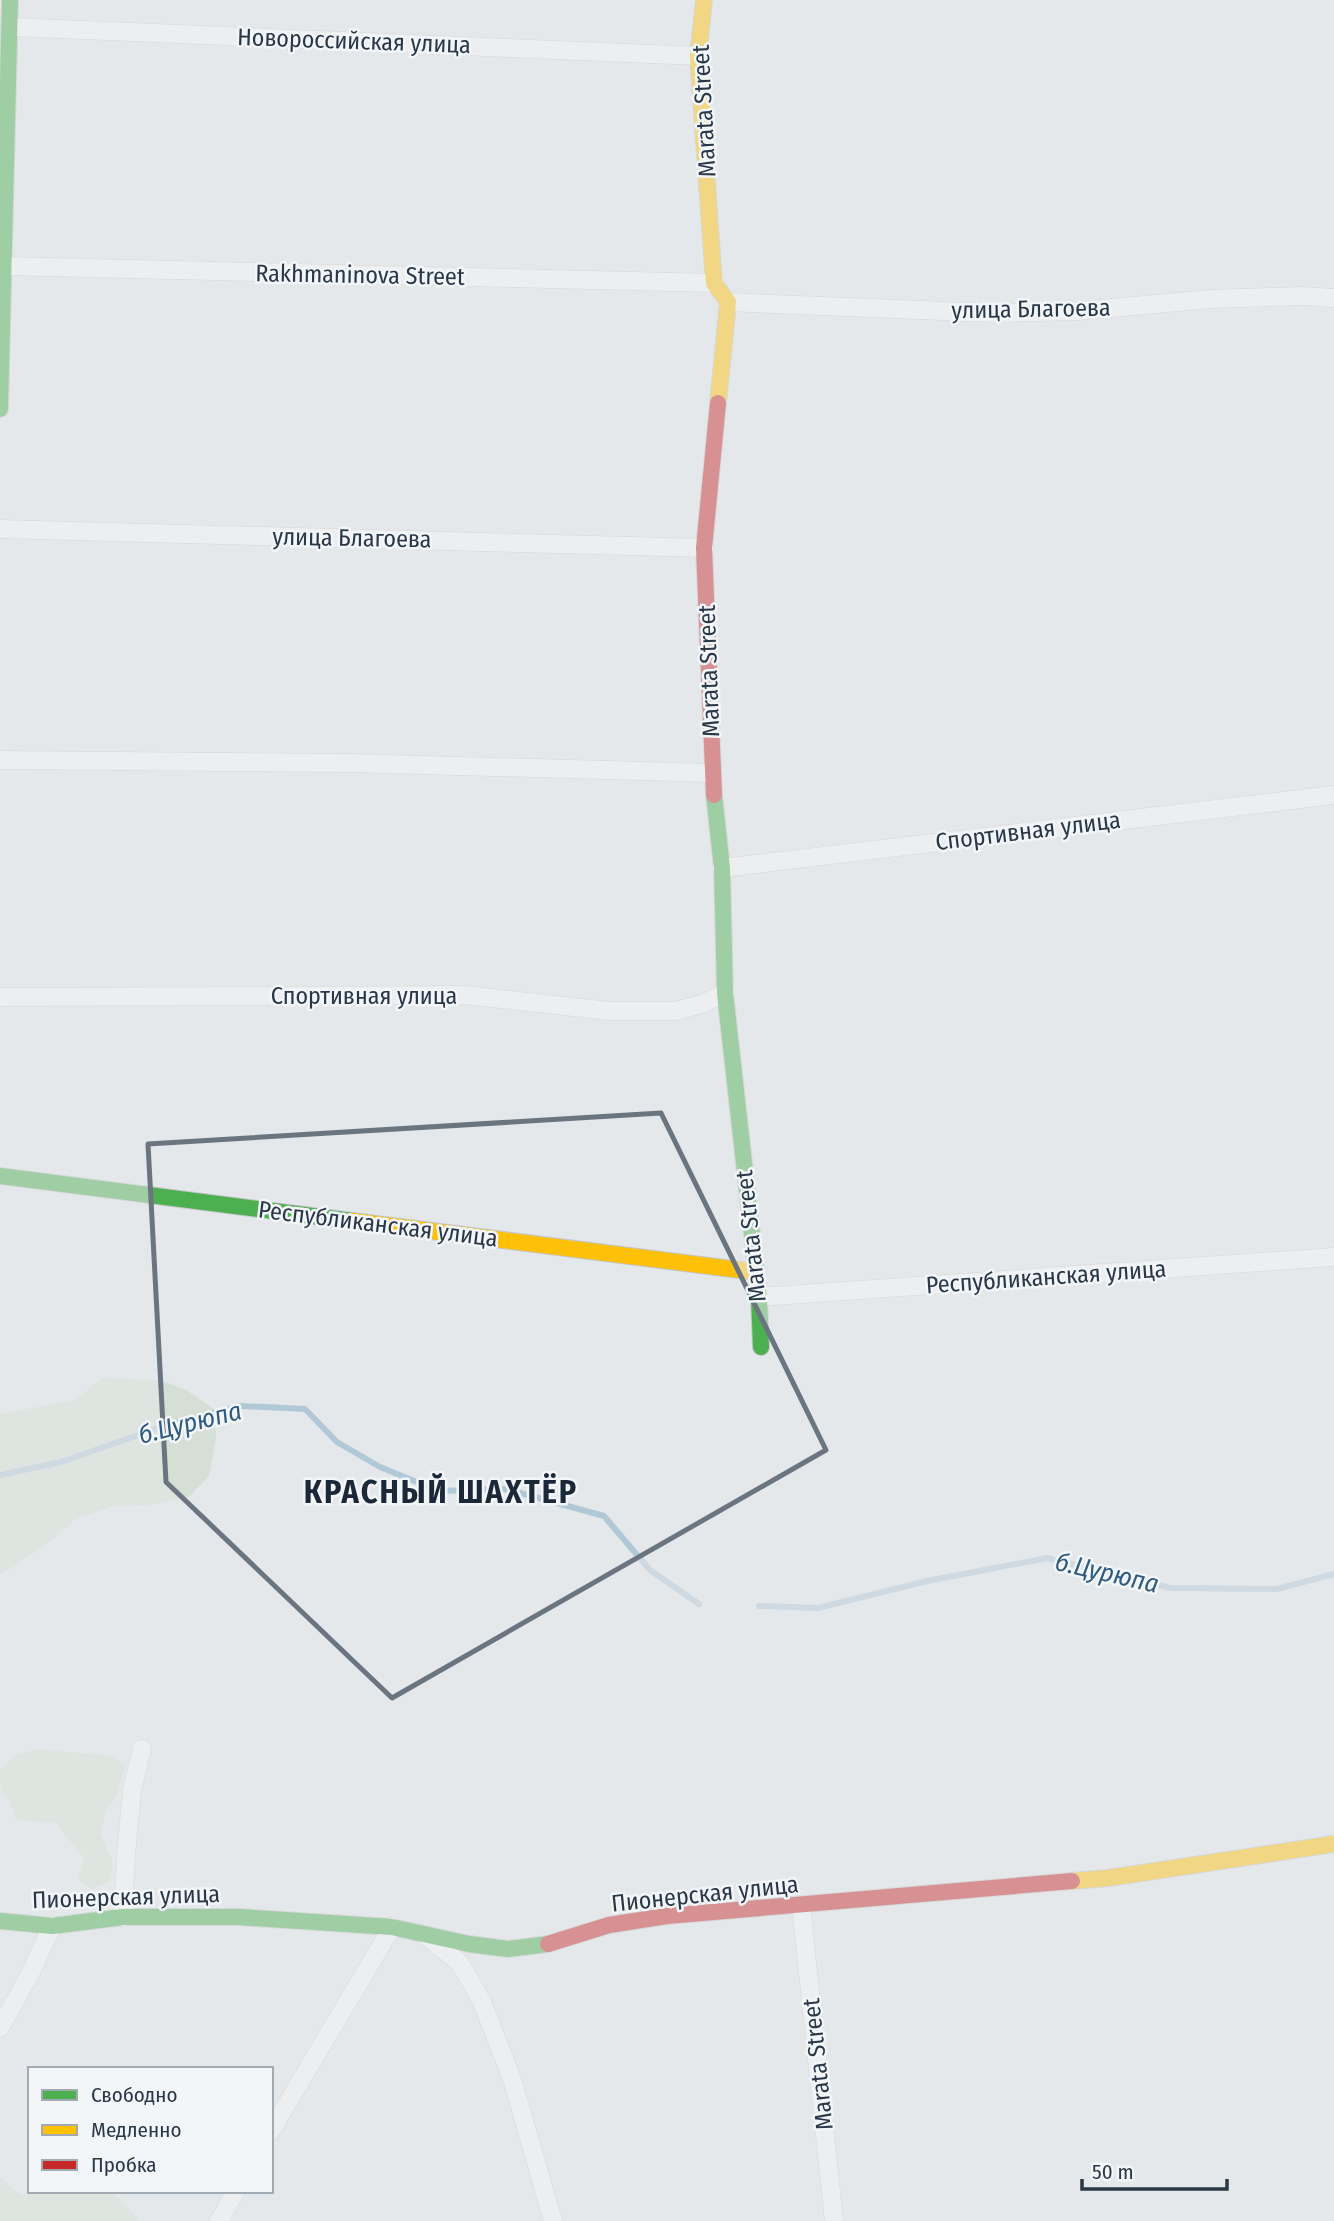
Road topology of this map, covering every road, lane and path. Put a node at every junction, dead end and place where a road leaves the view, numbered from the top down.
1 (10, 0) edge
2 (704, 0) edge
3 (11, 27) junction
4 (698, 56) junction
5 (3, 179) edge
6 (5, 266) junction
7 (714, 283) junction
8 (1334, 299) edge
9 (728, 302) junction
10 (0, 409) edge
11 (0, 529) edge
12 (705, 548) junction
13 (0, 760) edge
14 (712, 773) junction
15 (1334, 795) edge
16 (722, 868) junction
17 (725, 993) junction
18 (0, 997) edge
19 (0, 1175) edge
20 (1334, 1257) edge
21 (756, 1272) junction
22 (759, 1297) junction
23 (761, 1347) dead end
24 (142, 1749) dead end
25 (1334, 1844) edge
26 (801, 1906) junction
27 (124, 1917) junction
28 (0, 1921) edge
29 (52, 1926) junction
30 (392, 1927) junction
31 (421, 1933) junction
32 (0, 2028) edge
33 (273, 2129) edge
34 (235, 2193) edge
35 (219, 2221) edge
36 (553, 2221) edge
37 (834, 2221) edge

1 - 3 street
2 - 4 street, Marata Street
3 - 4 street, Новороссийская улица
3 - 5 street
4 - 7 street, Marata Street
5 - 6 street
6 - 7 street, Rakhmaninova Street
6 - 10 street
7 - 9 street
8 - 9 street, улица Благоева
9 - 12 street, Marata Street
11 - 12 street, улица Благоева
12 - 14 street, Marata Street
13 - 14 street
14 - 16 street, Marata Street
15 - 16 street, Спортивная улица
16 - 17 street, Marata Street
17 - 18 street, Спортивная улица
17 - 21 street, Marata Street
19 - 21 street, Республиканская улица
20 - 22 street, Республиканская улица
21 - 22 street, Marata Street
22 - 23 street, Marata Street
24 - 27 street
25 - 26 street, Пионерская улица
26 - 31 street, Пионерская улица
26 - 37 street, Marata Street
27 - 29 street, Пионерская улица
27 - 30 street, Пионерская улица
28 - 29 street, Пионерская улица
29 - 32 street
30 - 31 street, Пионерская улица
30 - 33 street
31 - 36 street
34 - 35 street

